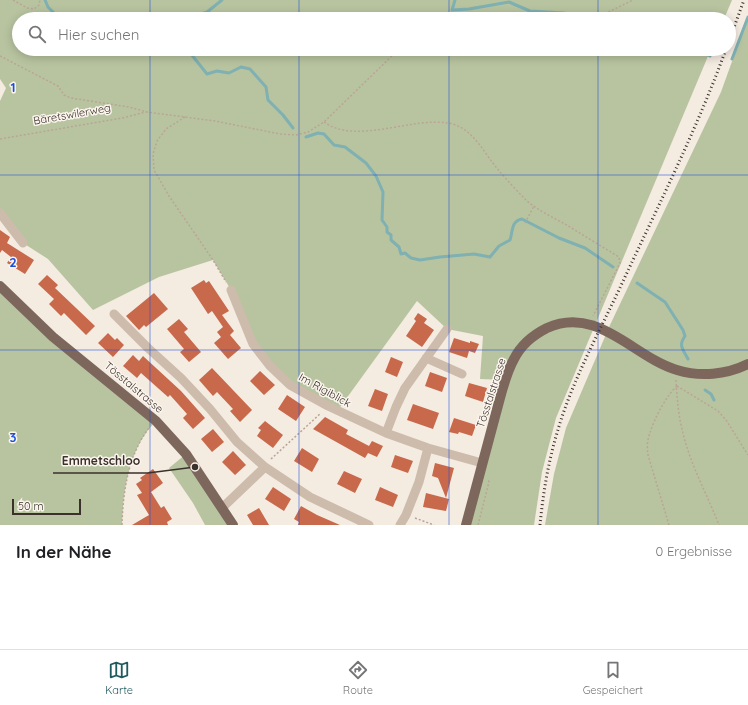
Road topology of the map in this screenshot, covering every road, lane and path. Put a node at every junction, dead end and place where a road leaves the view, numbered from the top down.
1 (13, 0) edge
2 (40, 0) edge
3 (625, 0) edge
4 (633, 0) edge
5 (624, 4) junction
6 (608, 12) edge
7 (0, 56) edge
8 (392, 56) edge
9 (147, 112) junction
10 (185, 117) junction
11 (324, 122) junction
12 (0, 139) edge
13 (534, 206) junction
14 (0, 213) edge
15 (525, 223) dead end
16 (23, 243) dead end
17 (0, 286) edge
18 (231, 290) joint
19 (114, 314) dead end
20 (589, 324) junction
21 (447, 329) dead end
22 (426, 358) junction
23 (748, 364) edge
24 (462, 374) dead end
25 (676, 386) junction
26 (328, 406) junction
27 (156, 421) junction
28 (386, 433) junction
29 (428, 448) junction
30 (748, 455) edge
31 (482, 463) junction
32 (265, 467) junction
33 (489, 478) dead end
34 (222, 508) junction
35 (406, 515) junction
36 (122, 525) edge
37 (233, 525) edge
38 (369, 525) edge
39 (400, 525) edge
40 (434, 525) edge
41 (466, 525) edge
42 (478, 525) edge
43 (669, 525) edge
44 (719, 525) edge

1 - 2 path
3 - 5 path
4 - 5 path
5 - 6 path
7 - 9 path
8 - 11 path
9 - 10 path
9 - 12 path, Bäretswilerweg
10 - 11 path
10 - 18 path
11 - 13 path
13 - 15 path
13 - 20 path
14 - 16 street
17 - 27 main road, Tösstalstrasse
18 - 26 street, Im Rigiblick
19 - 32 street
20 - 23 main road, Tösstalstrasse
20 - 31 main road, Tösstalstrasse
21 - 22 street
22 - 24 street
22 - 28 street
25 - 30 path
25 - 43 path
25 - 44 path
26 - 28 street, Im Rigiblick
26 - 32 path
27 - 34 main road, Tösstalstrasse
27 - 36 path
28 - 29 street, Im Rigiblick
29 - 31 street, Im Rigiblick
29 - 35 street
31 - 41 main road, Tösstalstrasse
32 - 34 street
32 - 38 street
33 - 42 path
34 - 37 main road, Tösstalstrasse
35 - 39 street
35 - 40 path

